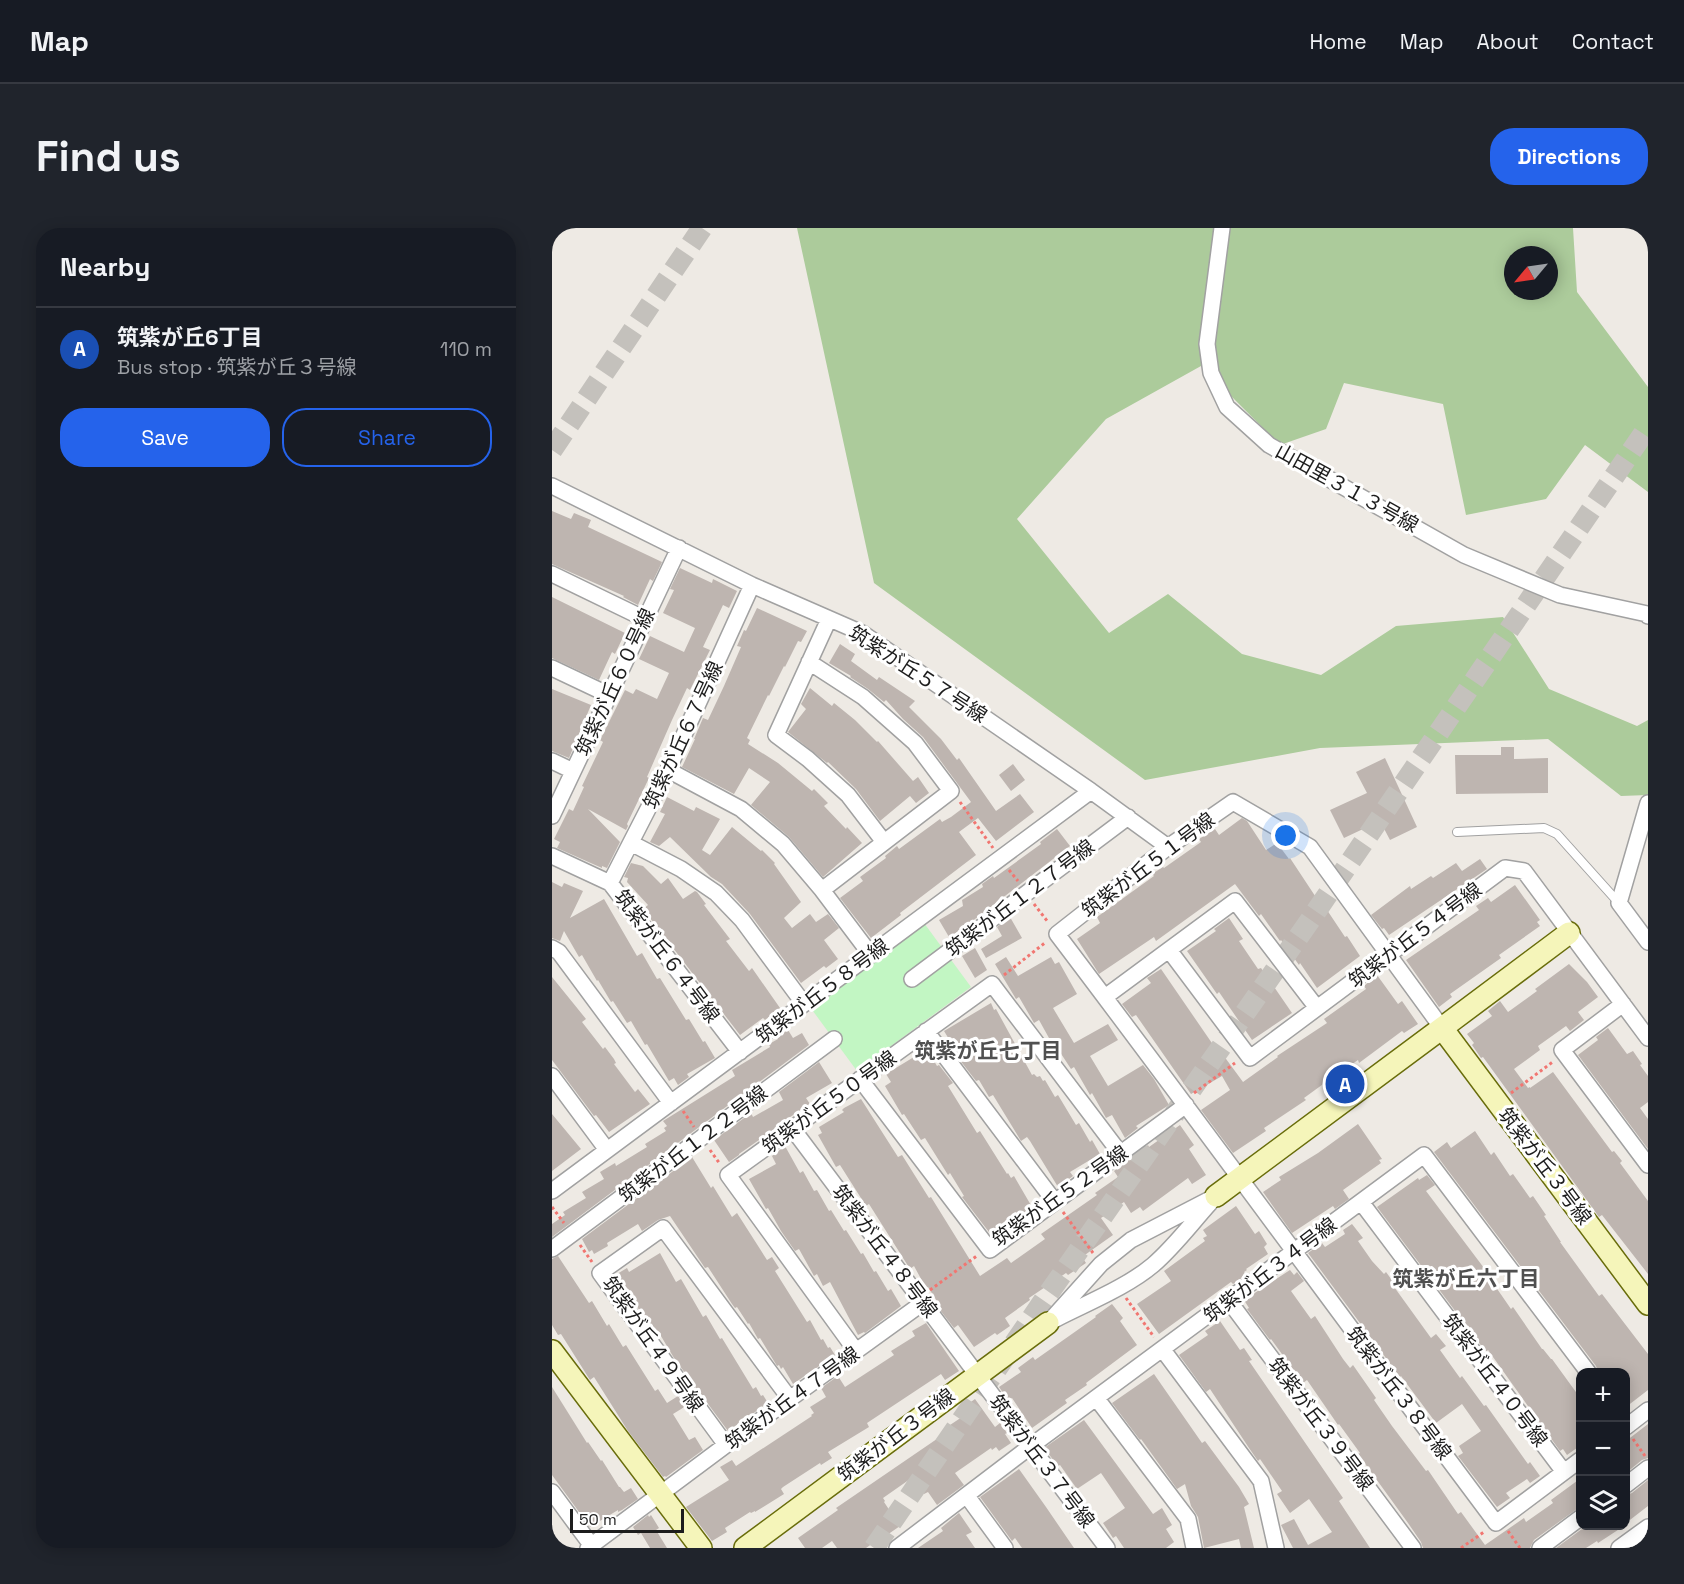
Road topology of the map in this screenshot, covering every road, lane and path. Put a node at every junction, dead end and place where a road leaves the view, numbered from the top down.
1 (1222, 228) edge
2 (552, 486) edge
3 (679, 548) junction
4 (552, 574) edge
5 (752, 585) junction
6 (1648, 616) edge
7 (645, 619) junction
8 (829, 619) junction
9 (809, 662) junction
10 (552, 668) edge
11 (609, 695) junction
12 (552, 761) edge
13 (668, 770) junction
14 (573, 771) junction
15 (1091, 790) junction
16 (1648, 803) edge
17 (552, 816) edge
18 (1128, 817) junction
19 (1457, 832) dead end
20 (884, 842) junction
21 (631, 843) junction
22 (1168, 847) junction
23 (552, 856) edge
24 (610, 883) junction
25 (822, 890) junction
26 (1619, 903) junction
27 (1569, 933) junction
28 (1057, 934) junction
29 (1648, 942) edge
30 (552, 948) edge
31 (1169, 950) junction
32 (870, 955) junction
33 (1389, 955) junction
34 (912, 979) dead end
35 (992, 984) junction
36 (1105, 997) junction
37 (804, 1004) junction
38 (1623, 1004) junction
39 (1317, 1008) junction
40 (1442, 1028) junction
41 (926, 1031) junction
42 (1648, 1038) edge
43 (834, 1039) dead end
44 (740, 1052) junction
45 (1565, 1053) junction
46 (1247, 1054) junction
47 (552, 1076) edge
48 (860, 1079) junction
49 (671, 1103) junction
50 (1185, 1103) junction
51 (1498, 1103) junction
52 (792, 1128) junction
53 (607, 1150) junction
54 (1120, 1153) junction
55 (1648, 1165) edge
56 (1241, 1177) junction
57 (552, 1191) edge
58 (1216, 1196) junction
59 (1055, 1202) junction
60 (1361, 1202) junction
61 (552, 1249) edge
62 (990, 1250) junction
63 (1294, 1252) junction
64 (1101, 1264) junction
65 (1118, 1287) junction
66 (1229, 1301) junction
67 (924, 1302) junction
68 (1648, 1304) edge
69 (1048, 1323) junction
70 (1163, 1350) junction
71 (552, 1351) edge
72 (856, 1351) junction
73 (1585, 1368) edge
74 (978, 1374) junction
75 (790, 1399) junction
76 (1097, 1399) junction
77 (1648, 1410) edge
78 (1630, 1422) edge
79 (1630, 1435) edge
80 (726, 1445) junction
81 (1031, 1446) junction
82 (1648, 1460) edge
83 (1576, 1464) edge
84 (1648, 1468) edge
85 (1564, 1472) junction
86 (1630, 1482) edge
87 (552, 1492) edge
88 (660, 1494) junction
89 (967, 1496) junction
90 (1576, 1522) edge
91 (1496, 1523) junction
92 (1648, 1527) edge
93 (590, 1547) edge
94 (900, 1547) edge
95 (701, 1548) edge
96 (745, 1548) edge
97 (1005, 1548) edge
98 (1107, 1548) edge
99 (1194, 1548) edge
100 (1276, 1548) edge
101 (1413, 1548) edge
102 (1461, 1548) edge
103 (1540, 1548) edge
104 (1619, 1548) edge

1 - 6 street, 山田里３１３号線
2 - 3 street, 筑紫が丘５７号線
3 - 5 street, 筑紫が丘５７号線
3 - 7 street, 筑紫が丘６０号線
4 - 7 street
5 - 8 street, 筑紫が丘５７号線
5 - 13 street, 筑紫が丘６７号線
7 - 11 street, 筑紫が丘６０号線
8 - 9 street
8 - 15 street, 筑紫が丘５７号線
9 - 20 street
9 - 20 street
10 - 11 street
11 - 14 street, 筑紫が丘６０号線
12 - 14 street
13 - 21 street, 筑紫が丘６７号線
13 - 25 street
14 - 17 street, 筑紫が丘６０号線
15 - 18 street, 筑紫が丘５７号線
15 - 32 street, 筑紫が丘５８号線
16 - 26 street
18 - 22 street, 筑紫が丘５７号線
18 - 34 street, 筑紫が丘１２７号線
19 - 26 lane
20 - 25 street
21 - 24 street, 筑紫が丘６７号線
21 - 37 street
22 - 28 street, 筑紫が丘５１号線
22 - 33 street, 筑紫が丘５１号線
23 - 24 street, 筑紫が丘６４号線
24 - 44 street, 筑紫が丘６４号線
25 - 32 street
26 - 29 street
27 - 33 street, 筑紫が丘５４号線
27 - 38 street, 筑紫が丘５４号線
27 - 40 street, 筑紫が丘３号線
28 - 35 path
28 - 36 street
30 - 49 street
31 - 36 street
31 - 39 street
31 - 46 street
32 - 37 street, 筑紫が丘５８号線
33 - 39 street, 筑紫が丘５４号線
33 - 40 street, 筑紫が丘５１号線
35 - 41 street, 筑紫が丘５０号線
35 - 54 street
36 - 50 street
37 - 44 street, 筑紫が丘５８号線
38 - 42 street, 筑紫が丘５４号線
38 - 45 street
39 - 46 street, 筑紫が丘５４号線
40 - 51 street, 筑紫が丘３号線
40 - 56 street, 筑紫が丘３号線
41 - 48 street, 筑紫が丘５０号線
41 - 59 street
43 - 61 street, 筑紫が丘１２２号線
44 - 49 street, 筑紫が丘５８号線
45 - 51 path
45 - 55 street
46 - 50 path
47 - 53 street
48 - 52 street, 筑紫が丘５０号線
48 - 62 street, 筑紫が丘５２号線
49 - 53 street, 筑紫が丘５８号線
50 - 54 street, 筑紫が丘５２号線
50 - 56 street
51 - 68 street, 筑紫が丘３号線
52 - 67 street, 筑紫が丘４８号線
52 - 72 street, 筑紫が丘５０号線
53 - 57 street, 筑紫が丘５８号線
54 - 59 street, 筑紫が丘５２号線
56 - 58 street, 筑紫が丘３号線
56 - 63 street, 筑紫が丘３８号線
58 - 64 street, 筑紫が丘３号線
58 - 65 street, 筑紫が丘３号線
59 - 62 street, 筑紫が丘５２号線
59 - 64 path
60 - 63 street, 筑紫が丘３４号線
60 - 73 street, 筑紫が丘３４号線
60 - 85 street, 筑紫が丘４０号線
62 - 67 path
63 - 66 street, 筑紫が丘３４号線
63 - 91 street, 筑紫が丘３８号線
64 - 69 street, 筑紫が丘３号線
65 - 69 street, 筑紫が丘３号線
65 - 70 path
66 - 70 street, 筑紫が丘３４号線
66 - 101 street, 筑紫が丘３９号線
67 - 72 street, 筑紫が丘４７号線
67 - 74 street, 筑紫が丘４８号線
69 - 74 street, 筑紫が丘３号線
70 - 76 street, 筑紫が丘３４号線
70 - 100 street
71 - 88 street
72 - 75 street, 筑紫が丘４７号線
74 - 81 street, 筑紫が丘３７号線
74 - 96 street, 筑紫が丘３号線
75 - 80 street, 筑紫が丘４７号線
75 - 80 street, 筑紫が丘４９号線
76 - 81 street, 筑紫が丘３４号線
76 - 99 street
77 - 78 street
79 - 82 path
80 - 88 street, 筑紫が丘４７号線
81 - 89 street, 筑紫が丘３４号線
81 - 98 street, 筑紫が丘３７号線
83 - 85 street
84 - 86 street
85 - 91 street
87 - 93 street
88 - 93 street, 筑紫が丘４７号線
88 - 95 street
89 - 94 street, 筑紫が丘３４号線
89 - 97 street
90 - 103 street
91 - 102 path
92 - 104 street

